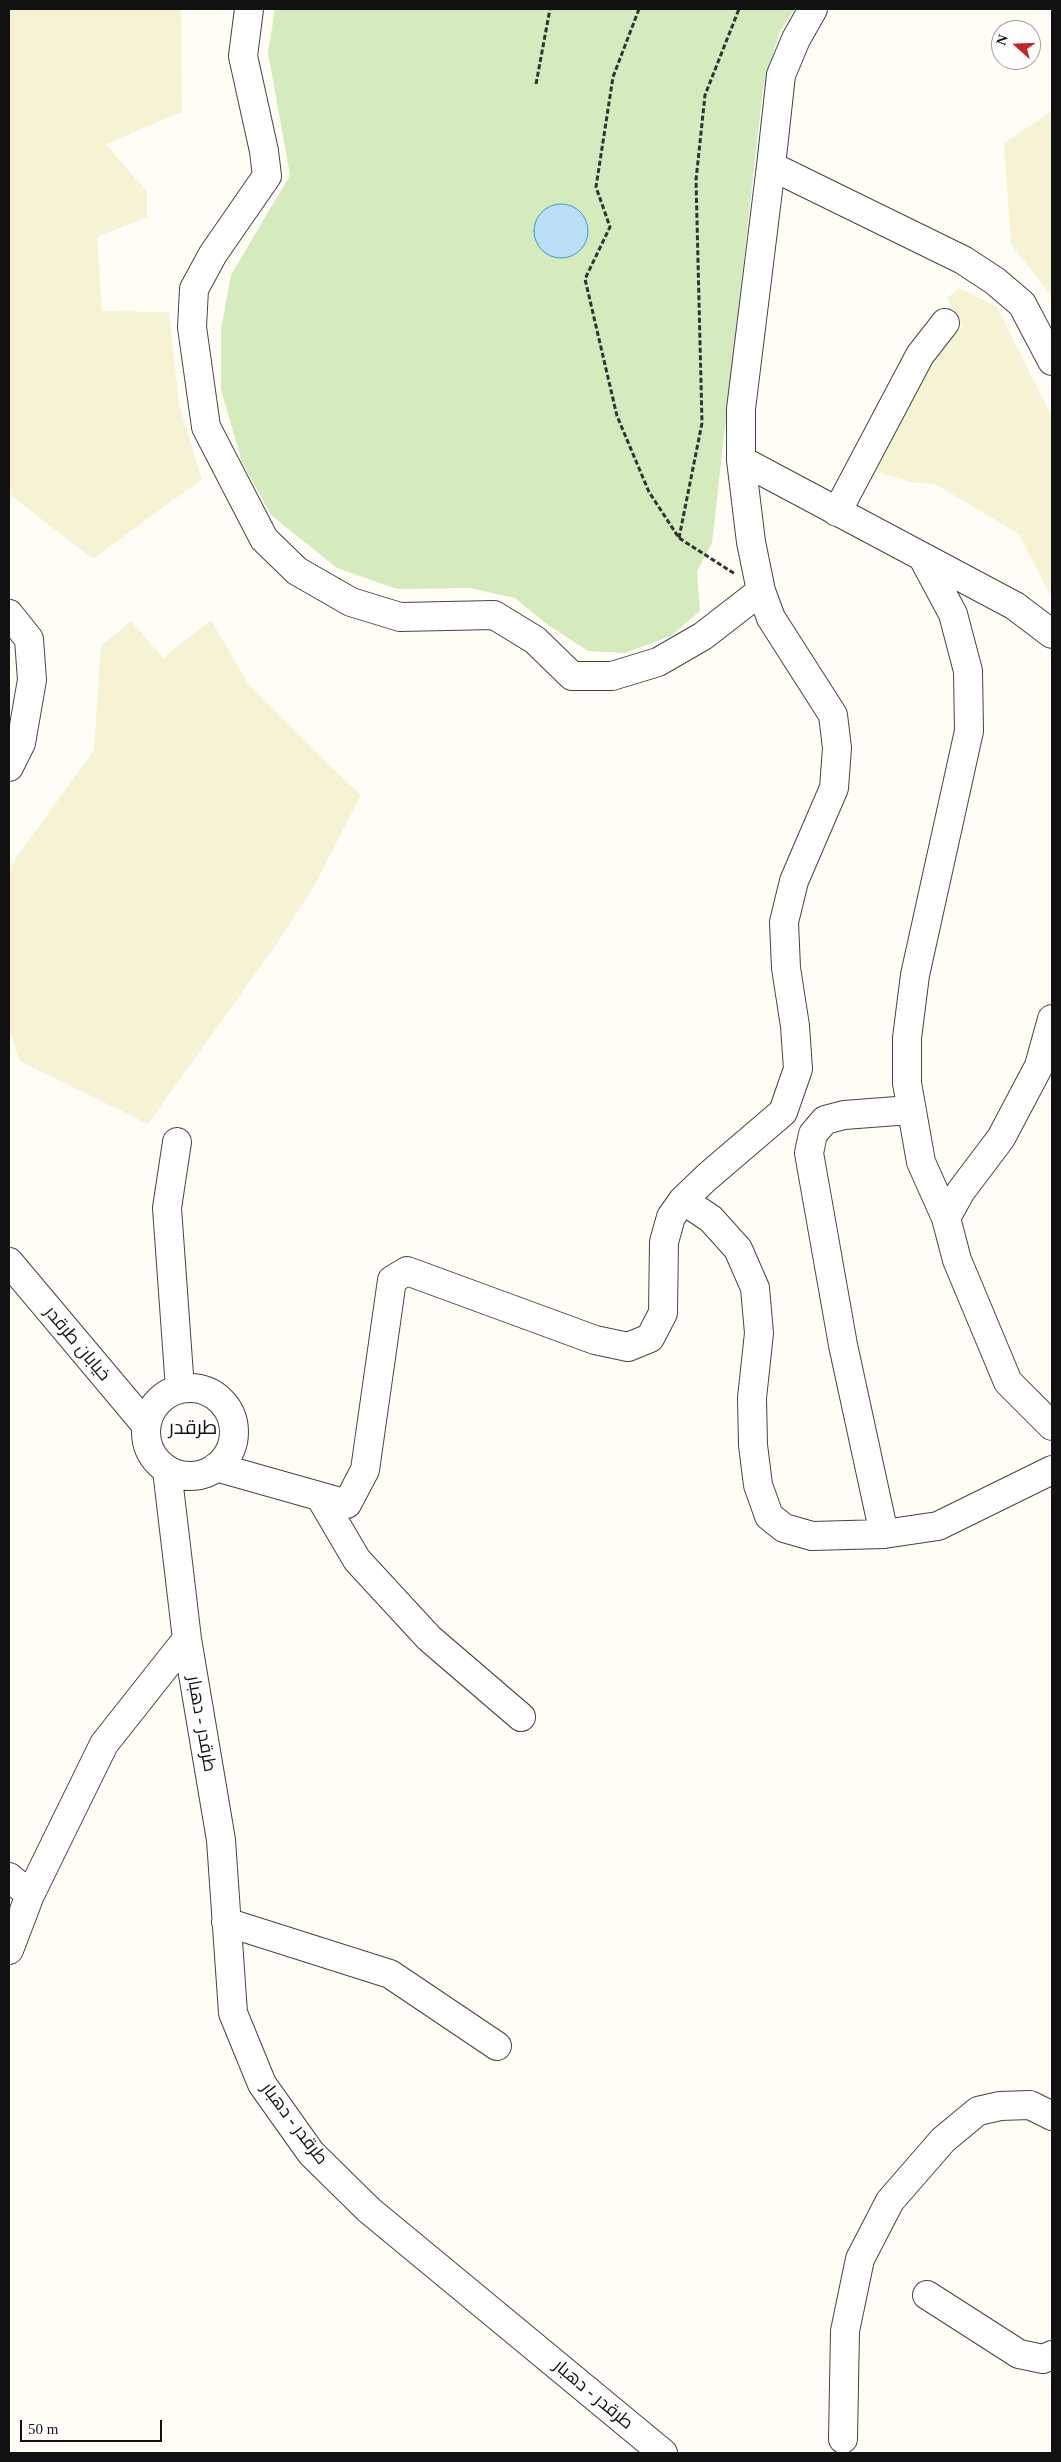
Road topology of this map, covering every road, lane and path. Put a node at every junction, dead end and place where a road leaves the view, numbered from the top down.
1 (249, 9) edge
2 (550, 9) edge
3 (639, 9) edge
4 (739, 9) edge
5 (813, 9) edge
6 (536, 84) dead end
7 (771, 166) junction
8 (944, 323) dead end
9 (1052, 361) edge
10 (741, 460) junction
11 (837, 512) junction
12 (679, 538) junction
13 (923, 558) junction
14 (761, 591) junction
15 (9, 614) edge
16 (1052, 634) edge
17 (9, 767) edge
18 (1052, 1019) edge
19 (910, 1110) junction
20 (177, 1142) dead end
21 (683, 1200) junction
22 (946, 1218) junction
23 (9, 1262) edge
24 (180, 1388) junction
25 (146, 1425) junction
26 (1052, 1426) edge
27 (216, 1468) junction
28 (167, 1470) junction
29 (1052, 1470) edge
30 (320, 1497) junction
31 (884, 1534) junction
32 (187, 1639) junction
33 (521, 1717) dead end
34 (9, 1877) edge
35 (30, 1895) junction
36 (226, 1922) junction
37 (9, 1950) edge
38 (497, 2046) dead end
39 (1052, 2116) edge
40 (927, 2295) dead end
41 (1052, 2355) edge
42 (843, 2439) dead end
43 (663, 2453) edge

1 - 14 street
2 - 6 path
3 - 12 path
4 - 12 path
5 - 7 street
7 - 9 street
7 - 10 street
8 - 11 street
10 - 11 street
10 - 14 street
11 - 13 street
12 - 14 path
13 - 16 street
13 - 19 street
14 - 21 street
15 - 17 street
18 - 22 street
19 - 22 street
19 - 31 street
20 - 24 street
21 - 30 street
21 - 31 street
22 - 26 street
23 - 25 street, خیابان طرقدر
24 - 25 street
24 - 27 street
25 - 28 street
27 - 28 street
27 - 30 street
28 - 32 street, طرقدر - دهبار
29 - 31 street
30 - 33 street
32 - 35 street
32 - 36 street, طرقدر - دهبار
34 - 35 street
35 - 37 street
36 - 38 street
36 - 43 street, طرقدر - دهبار
39 - 42 street
40 - 41 street

